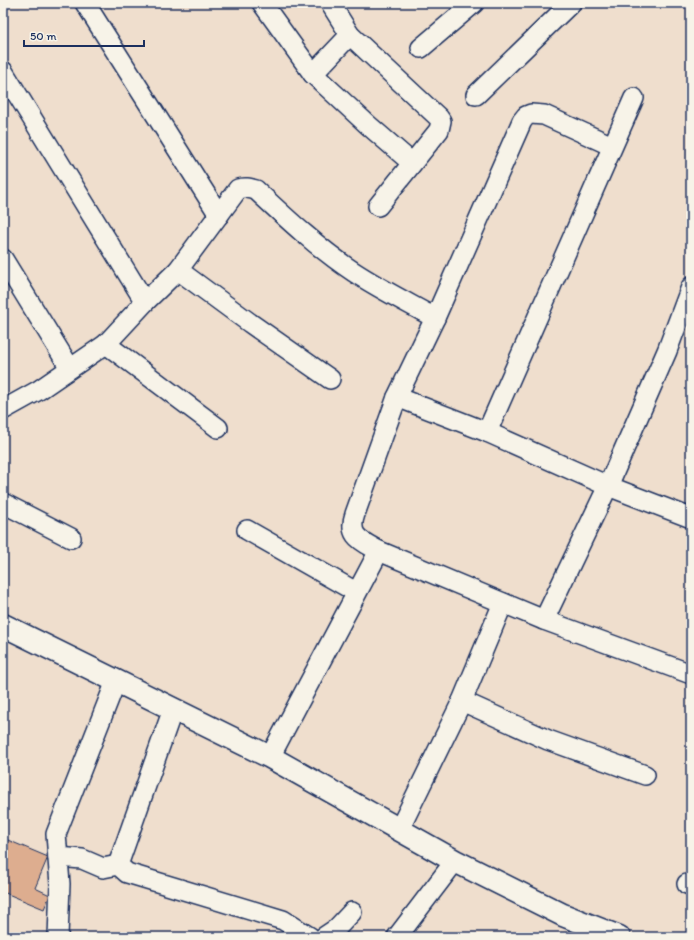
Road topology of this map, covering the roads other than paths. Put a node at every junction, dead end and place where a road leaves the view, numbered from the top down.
1 (84, 3) edge
2 (262, 3) edge
3 (330, 3) edge
4 (474, 3) edge
5 (571, 3) edge
6 (350, 35) junction
7 (421, 48) dead end
8 (3, 71) edge
9 (313, 74) junction
10 (476, 95) dead end
11 (634, 98) dead end
12 (612, 146) junction
13 (412, 163) junction
14 (378, 206) dead end
15 (219, 215) junction
16 (3, 259) edge
17 (178, 270) junction
18 (691, 287) edge
19 (145, 302) junction
20 (436, 318) junction
21 (106, 344) junction
22 (70, 368) junction
23 (330, 379) dead end
24 (397, 396) junction
25 (3, 410) edge
26 (218, 428) dead end
27 (487, 432) junction
28 (608, 486) junction
29 (3, 503) edge
30 (691, 518) edge
31 (247, 530) dead end
32 (71, 538) dead end
33 (379, 551) junction
34 (356, 592) junction
35 (503, 603) junction
36 (544, 620) junction
37 (3, 625) edge
38 (691, 674) edge
39 (116, 681) junction
40 (462, 701) junction
41 (173, 710) junction
42 (270, 757) junction
43 (645, 775) dead end
44 (399, 830) junction
45 (58, 857) junction
46 (455, 861) junction
47 (118, 865) junction
48 (352, 912) dead end
49 (58, 937) edge
50 (310, 937) edge
51 (324, 937) edge
52 (397, 937) edge
53 (618, 937) edge

1 - 15 street
2 - 9 street
3 - 6 street
4 - 7 street
5 - 10 street
6 - 9 street
6 - 13 street
8 - 19 street
9 - 13 street
11 - 12 street
12 - 20 street
12 - 27 street
13 - 14 street
15 - 17 street
15 - 20 street
16 - 22 street
17 - 19 street
17 - 23 street
18 - 28 street
19 - 21 street
20 - 24 street
21 - 22 street
21 - 26 street
22 - 25 street
24 - 27 street
24 - 33 street
27 - 28 street
28 - 30 street
28 - 36 street
29 - 32 street
31 - 34 street
33 - 34 street
33 - 35 street
34 - 42 street
35 - 36 street
35 - 40 street
36 - 38 street
37 - 39 street
39 - 41 street
39 - 45 street
40 - 43 street
40 - 44 street
41 - 42 street
41 - 47 street
42 - 44 street
44 - 46 street
45 - 47 street
45 - 49 street
46 - 52 street
46 - 53 street
47 - 50 street
48 - 51 street

